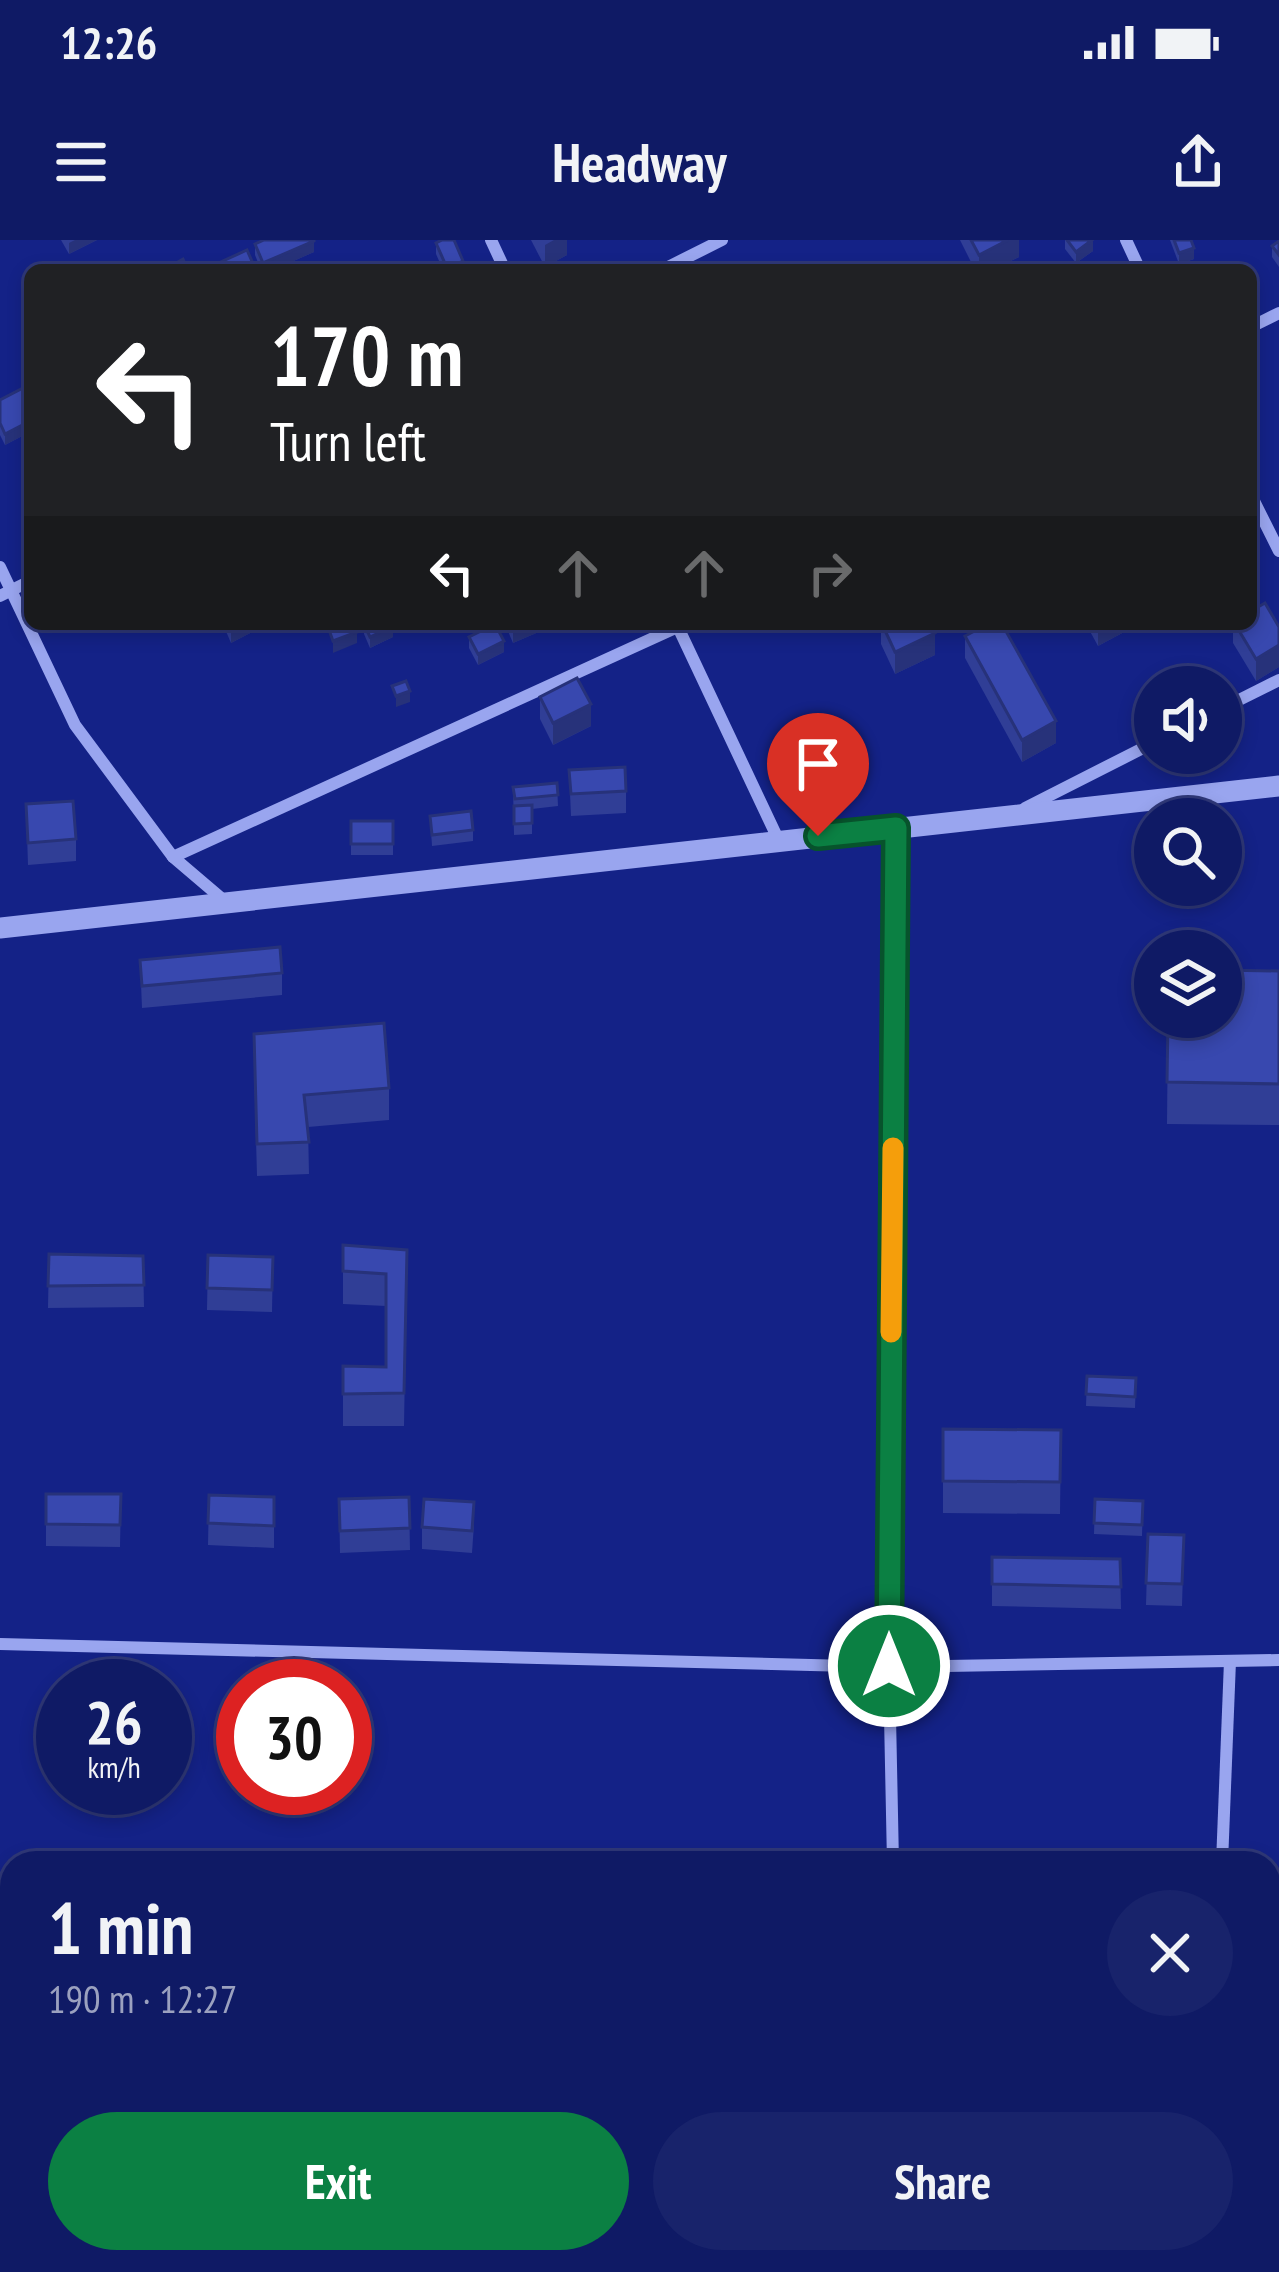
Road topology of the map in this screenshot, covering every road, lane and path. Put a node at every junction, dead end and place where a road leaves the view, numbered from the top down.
1 (722, 240) edge
2 (674, 264) edge
3 (1257, 507) edge
4 (1279, 551) edge
5 (0, 567) edge
6 (6, 593) edge
7 (24, 627) edge
8 (25, 630) edge
9 (669, 630) edge
10 (682, 630) edge
11 (1279, 680) edge
12 (1242, 699) edge
13 (1134, 753) edge
14 (1279, 786) edge
15 (1008, 816) junction
16 (896, 828) junction
17 (779, 841) junction
18 (173, 857) junction
19 (228, 904) junction
20 (0, 928) edge
21 (0, 1644) edge
22 (1279, 1660) edge
23 (1230, 1661) junction
24 (889, 1666) junction
25 (893, 1851) edge
26 (1222, 1851) edge

1 - 2 street
3 - 4 street
5 - 6 street
6 - 7 street
8 - 18 street
9 - 18 street
10 - 17 street
11 - 12 street
13 - 15 street
14 - 15 street
15 - 16 street
16 - 17 street
16 - 24 street
17 - 19 street
18 - 19 street
19 - 20 street
21 - 24 street
22 - 23 street
23 - 24 street
23 - 26 street
24 - 25 street

